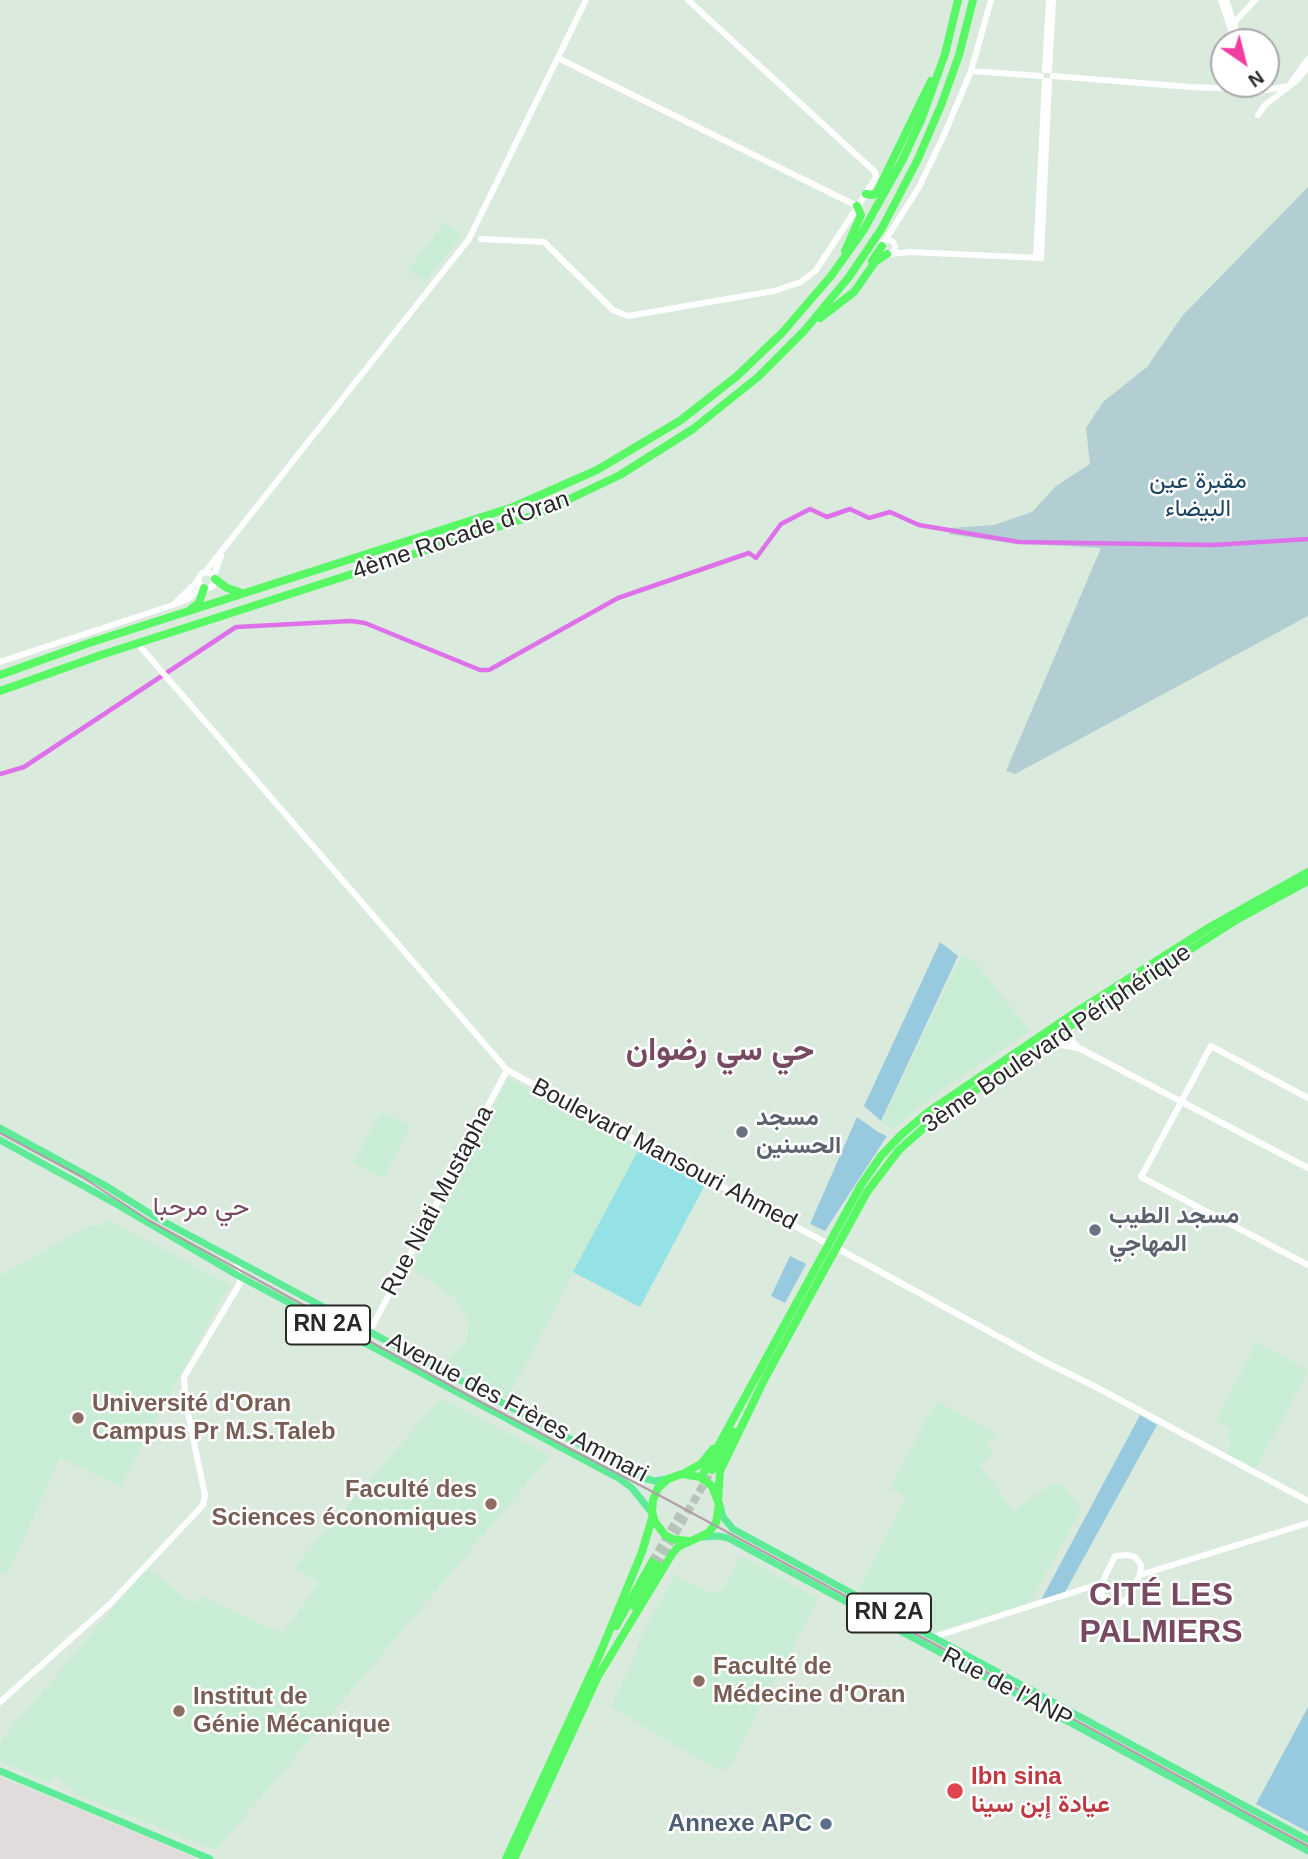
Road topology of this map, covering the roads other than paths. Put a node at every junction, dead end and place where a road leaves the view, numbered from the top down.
1 (586, 0) edge
2 (688, 0) edge
3 (958, 0) edge
4 (973, 0) edge
5 (991, 0) edge
6 (1051, 0) edge
7 (1223, 0) edge
8 (1255, 0) edge
9 (1232, 24) junction
10 (1233, 28) edge
11 (945, 54) junction
12 (558, 58) junction
13 (1308, 60) edge
14 (1308, 67) edge
15 (971, 71) junction
16 (1047, 76) junction
17 (1210, 85) edge
18 (1289, 86) junction
19 (1280, 88) edge
20 (1258, 115) dead end
21 (866, 194) junction
22 (857, 206) junction
23 (895, 226) junction
24 (481, 239) dead end
25 (893, 243) junction
26 (886, 249) junction
27 (909, 252) junction
28 (864, 255) junction
29 (836, 270) junction
30 (804, 331) junction
31 (223, 551) junction
32 (205, 572) junction
33 (215, 577) junction
34 (201, 586) junction
35 (245, 593) junction
36 (183, 613) junction
37 (137, 643) junction
38 (0, 662) edge
39 (0, 675) edge
40 (0, 691) edge
41 (1308, 872) edge
42 (1308, 881) edge
43 (1072, 1025) junction
44 (1039, 1048) junction
45 (1079, 1048) junction
46 (507, 1070) junction
47 (1308, 1098) edge
48 (1182, 1102) junction
49 (0, 1128) edge
50 (0, 1140) edge
51 (1308, 1168) edge
52 (829, 1244) junction
53 (238, 1261) junction
54 (1308, 1265) edge
55 (239, 1276) junction
56 (367, 1330) junction
57 (357, 1340) junction
58 (772, 1347) junction
59 (765, 1378) junction
60 (682, 1474) junction
61 (668, 1479) junction
62 (1308, 1501) edge
63 (719, 1502) junction
64 (652, 1514) junction
65 (1308, 1523) edge
66 (702, 1537) junction
67 (688, 1541) junction
68 (1141, 1565) junction
69 (1151, 1570) junction
70 (1140, 1575) junction
71 (1102, 1583) junction
72 (1091, 1588) junction
73 (1101, 1594) junction
74 (934, 1637) junction
75 (599, 1656) junction
76 (597, 1678) junction
77 (0, 1702) edge
78 (0, 1772) edge
79 (550, 1783) junction
80 (1308, 1840) edge
81 (1308, 1851) edge
82 (210, 1859) edge
83 (504, 1859) edge
84 (514, 1859) edge
85 (520, 1859) edge

1 - 12 street
2 - 21 street
3 - 11 highway, 4ème Rocade d'Oran
4 - 28 highway, 4ème Rocade d'Oran
5 - 15 street
6 - 16 street
7 - 9 street
8 - 9 street
9 - 10 street
11 - 21 highway
11 - 29 highway, 4ème Rocade d'Oran
12 - 22 street
12 - 31 street
13 - 18 street
14 - 18 street
15 - 16 street
15 - 23 street
16 - 17 street
16 - 27 street
18 - 19 street
18 - 20 street
21 - 22 street
22 - 24 street
22 - 29 highway
23 - 25 street
23 - 26 street
25 - 26 street
25 - 26 street
25 - 27 street
26 - 27 street
26 - 28 highway
26 - 30 highway
28 - 30 highway, 4ème Rocade d'Oran
29 - 35 highway, 4ème Rocade d'Oran
30 - 37 highway, 4ème Rocade d'Oran
31 - 32 street
31 - 33 street
32 - 33 street
32 - 34 street
33 - 34 street
33 - 35 highway
34 - 36 highway
34 - 38 street
35 - 36 highway, 4ème Rocade d'Oran
36 - 39 highway, 4ème Rocade d'Oran
37 - 40 highway, 4ème Rocade d'Oran
37 - 46 street
41 - 52 highway, 3ème Boulevard Périphérique
42 - 43 highway, 3ème Boulevard Périphérique
43 - 44 highway, 3ème Boulevard Périphérique
43 - 45 street
44 - 45 street
44 - 52 highway, 3ème Boulevard Périphérique
45 - 48 street
46 - 52 street, Boulevard Mansouri Ahmed
46 - 56 street, Rue Niati Mustapha
47 - 48 street
48 - 51 street
48 - 54 street
49 - 53 main road, Avenue des Frères Ammari / RN 2A
50 - 55 main road, Avenue des Frères Ammari / RN 2A
52 - 58 highway, 3ème Boulevard Périphérique
52 - 59 highway, 3ème Boulevard Périphérique
52 - 62 street, Boulevard Mansouri Ahmed
53 - 55 street
53 - 56 main road, Avenue des Frères Ammari / RN 2A
55 - 57 main road, Avenue des Frères Ammari / RN 2A
55 - 77 street
56 - 57 street, Rue Niati Mustapha
56 - 61 main road, Avenue des Frères Ammari / RN 2A
57 - 64 main road, Avenue des Frères Ammari / RN 2A
58 - 59 highway, 3ème Boulevard Périphérique
58 - 60 highway
59 - 63 highway, 3ème Boulevard Périphérique
60 - 61 highway
60 - 63 highway
61 - 64 highway
63 - 66 highway
63 - 74 main road, Rue de l'ANP / RN 2A
64 - 67 highway
64 - 75 highway
65 - 69 street
66 - 67 highway
66 - 81 main road, Rue de l'ANP / RN 2A
67 - 76 highway
68 - 69 street
68 - 70 street
68 - 71 street
69 - 70 street
70 - 73 street
71 - 72 street
71 - 73 street
72 - 73 street
72 - 74 street
74 - 80 main road, Rue de l'ANP / RN 2A
75 - 76 highway
75 - 83 highway
76 - 79 highway
78 - 82 main road
79 - 84 highway
79 - 85 highway

